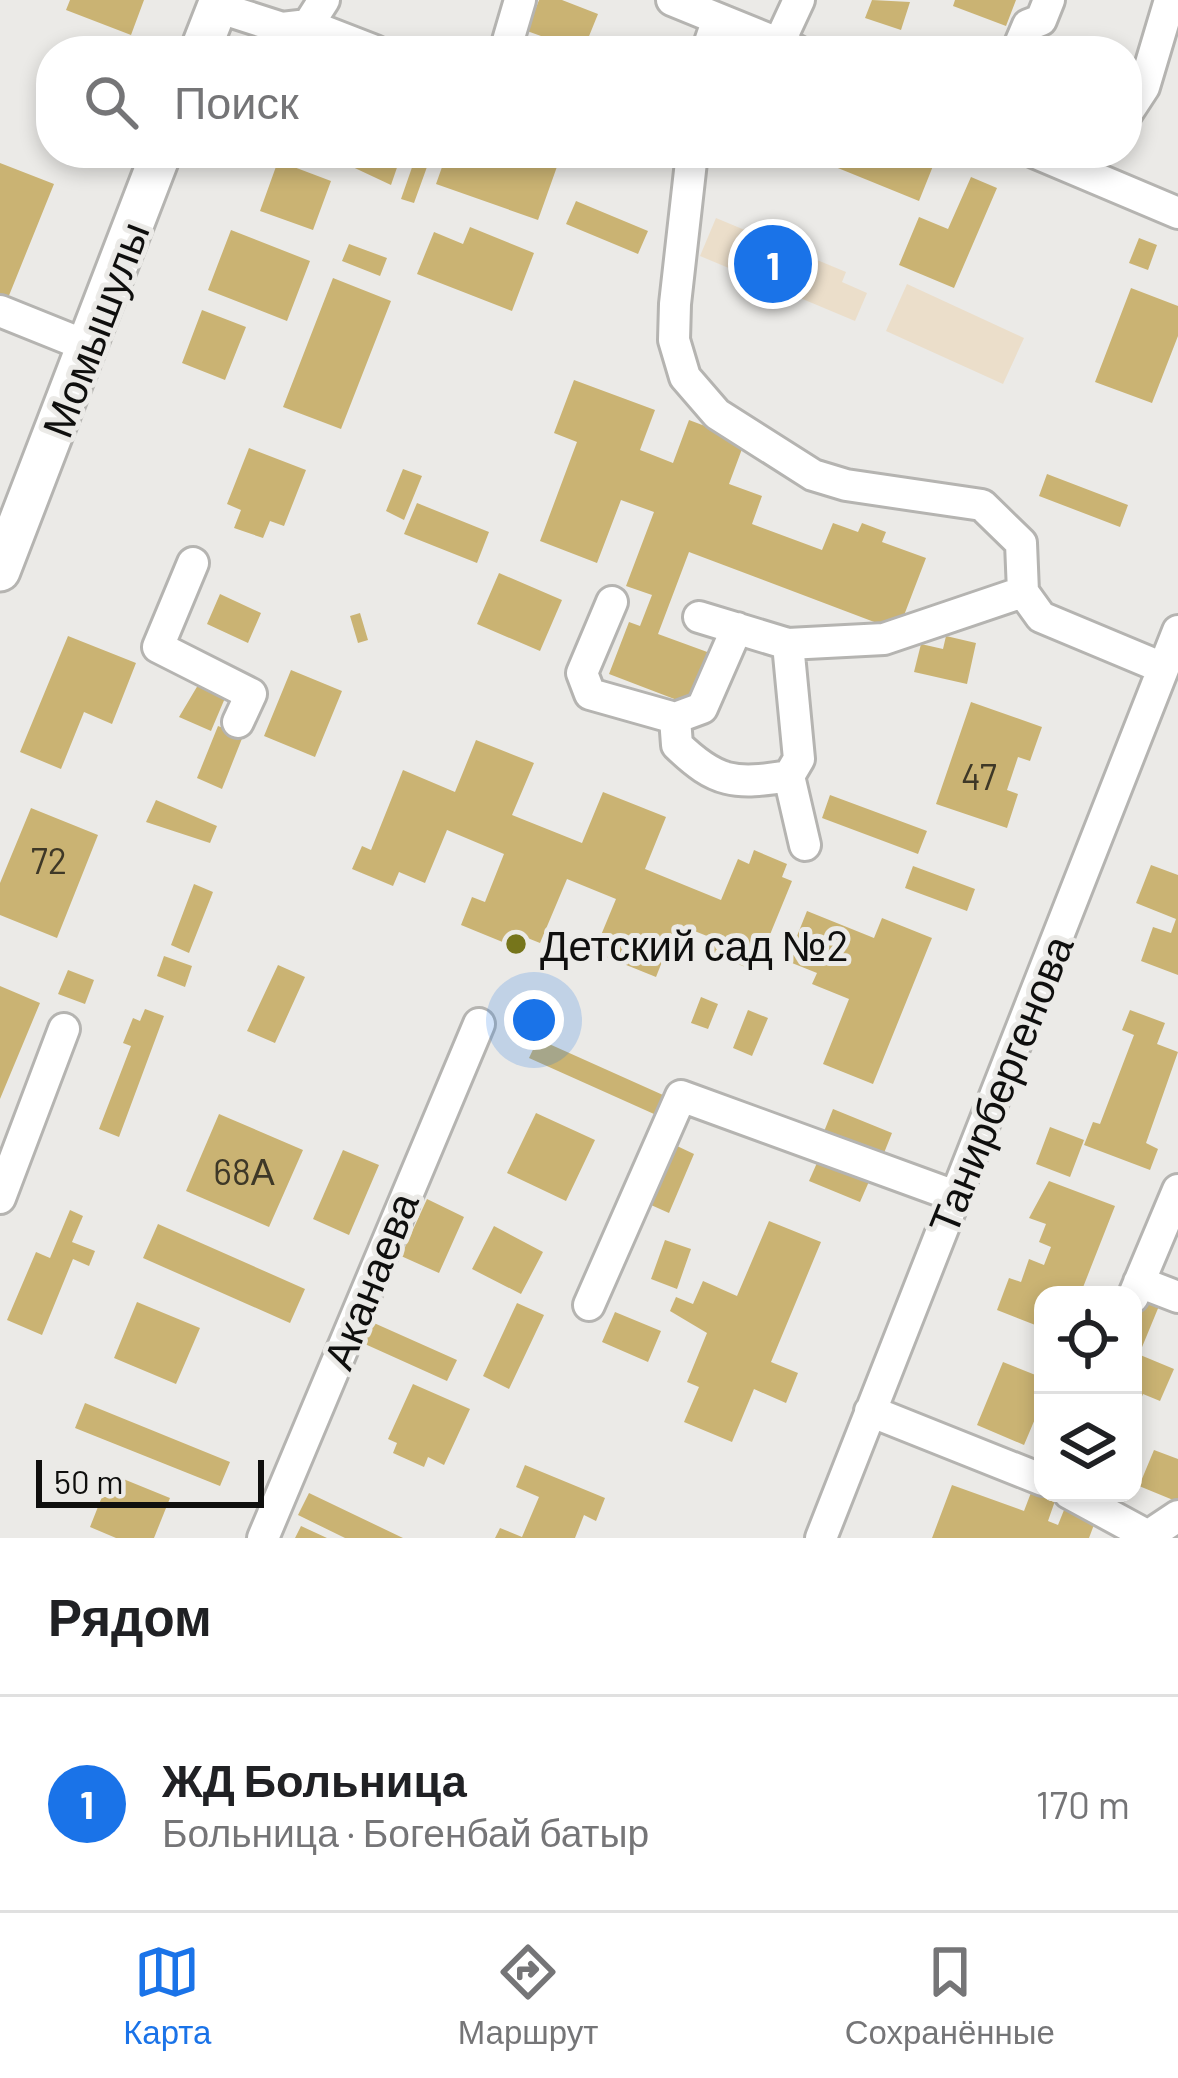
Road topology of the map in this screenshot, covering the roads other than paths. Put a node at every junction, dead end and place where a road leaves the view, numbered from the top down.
1 (520, 0) edge
2 (672, 0) edge
3 (799, 0) edge
4 (1049, 0) edge
5 (1170, 0) edge
6 (219, 3) edge
7 (316, 13) edge
8 (718, 19) junction
9 (206, 36) edge
10 (352, 36) edge
11 (509, 36) edge
12 (712, 36) edge
13 (760, 36) edge
14 (791, 36) edge
15 (1024, 36) edge
16 (1142, 90) edge
17 (155, 168) edge
18 (690, 168) edge
19 (1103, 168) edge
20 (1178, 213) edge
21 (0, 311) edge
22 (87, 346) junction
23 (193, 563) dead end
24 (0, 572) edge
25 (1023, 592) junction
26 (612, 602) dead end
27 (699, 617) dead end
28 (737, 628) junction
29 (1178, 631) edge
30 (788, 644) junction
31 (1163, 668) junction
32 (675, 718) junction
33 (238, 722) dead end
34 (790, 776) junction
35 (805, 845) dead end
36 (479, 1024) dead end
37 (64, 1030) dead end
38 (15, 1115) edge
39 (1177, 1193) edge
40 (955, 1196) junction
41 (0, 1198) edge
42 (1138, 1286) edge
43 (1142, 1291) edge
44 (1178, 1297) edge
45 (589, 1305) dead end
46 (870, 1411) junction
47 (1034, 1476) edge
48 (1086, 1502) edge
49 (1178, 1516) edge
50 (263, 1538) edge
51 (821, 1538) edge

1 - 11 street
2 - 8 street
3 - 14 street
4 - 15 street
5 - 16 street
6 - 7 street
6 - 9 main road
7 - 10 street
8 - 12 street
8 - 13 street
17 - 22 main road, Момышулы
18 - 25 street
19 - 20 street
21 - 22 street
22 - 24 main road, Момышулы
23 - 33 street
25 - 30 street
25 - 31 street
26 - 32 street
27 - 28 street
28 - 30 street
28 - 32 street
29 - 31 street, Танирбергенова
30 - 34 street
31 - 40 street, Танирбергенова
32 - 34 street
34 - 35 street
36 - 50 street, Аканаева
37 - 38 street
38 - 41 street
39 - 42 street
40 - 45 street
40 - 46 street, Танирбергенова
43 - 44 street
46 - 47 street
46 - 51 street, Танирбергенова
48 - 49 street

